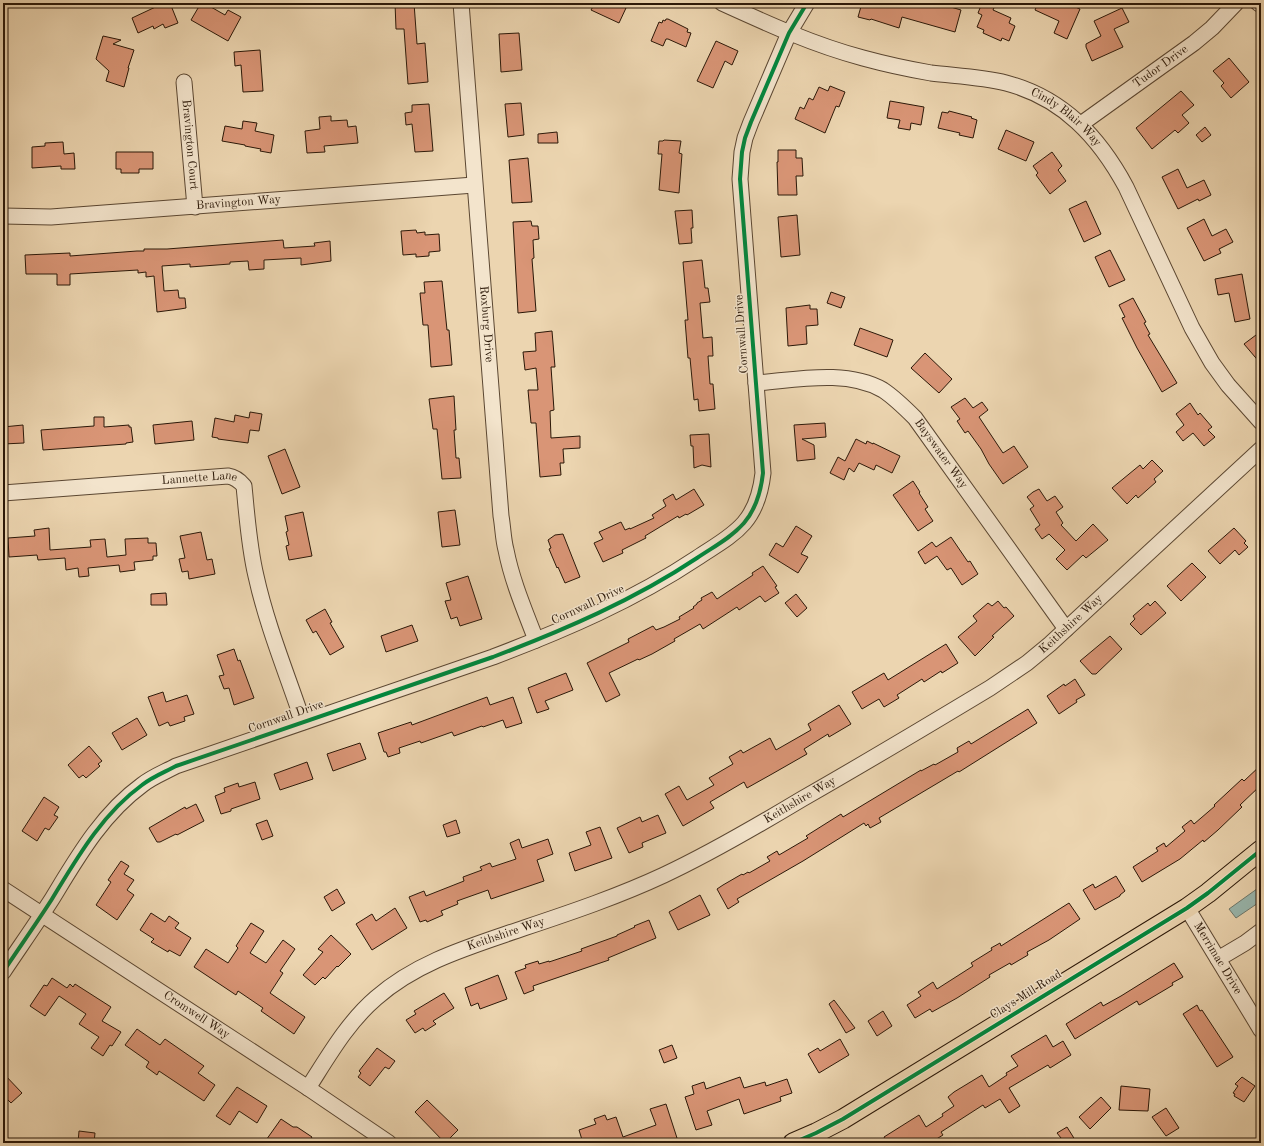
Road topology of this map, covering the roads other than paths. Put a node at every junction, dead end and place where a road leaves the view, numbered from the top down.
1 (460, 3) edge
2 (722, 3) edge
3 (807, 3) edge
4 (1236, 3) edge
5 (1258, 3) edge
6 (1261, 5) edge
7 (789, 33) junction
8 (184, 82) dead end
9 (1081, 124) junction
10 (474, 185) junction
11 (195, 206) junction
12 (3, 216) edge
13 (756, 382) junction
14 (1261, 422) edge
15 (1261, 449) edge
16 (3, 493) edge
17 (1066, 630) junction
18 (536, 640) junction
19 (303, 722) junction
20 (1261, 850) edge
21 (3, 889) edge
22 (1187, 908) junction
23 (41, 915) junction
24 (1261, 931) edge
25 (1218, 959) junction
26 (3, 972) edge
27 (1261, 1030) edge
28 (308, 1088) junction
29 (389, 1143) edge
30 (793, 1143) edge

1 - 10 street, Roxburg Drive
2 - 7 street, Cindy Blair Way
3 - 7 street, Cornwall Drive
4 - 9 street, Tudor Drive
5 - 6 street
7 - 9 street, Cindy Blair Way
7 - 13 street, Cornwall Drive
8 - 11 street, Bravington Court
9 - 14 street, Cindy Blair Way
10 - 11 street, Bravington Way
10 - 18 street, Roxburg Drive
11 - 12 street, Bravington Way
13 - 17 street, Bayswater Way
13 - 18 street, Cornwall Drive
15 - 17 street, Keithshire Way
16 - 19 street, Lannette Lane
17 - 28 street, Keithshire Way
18 - 19 street, Cornwall Drive
19 - 23 street, Cornwall Drive
20 - 22 main road, Clays Mill Road
21 - 23 street, Cromwell Way
22 - 25 street, Merrimac Drive
22 - 30 main road, Clays Mill Road
23 - 26 street, Cornwall Drive
23 - 28 street, Cromwell Way
24 - 25 street
25 - 27 street, Merrimac Drive
28 - 29 street, Cromwell Way

